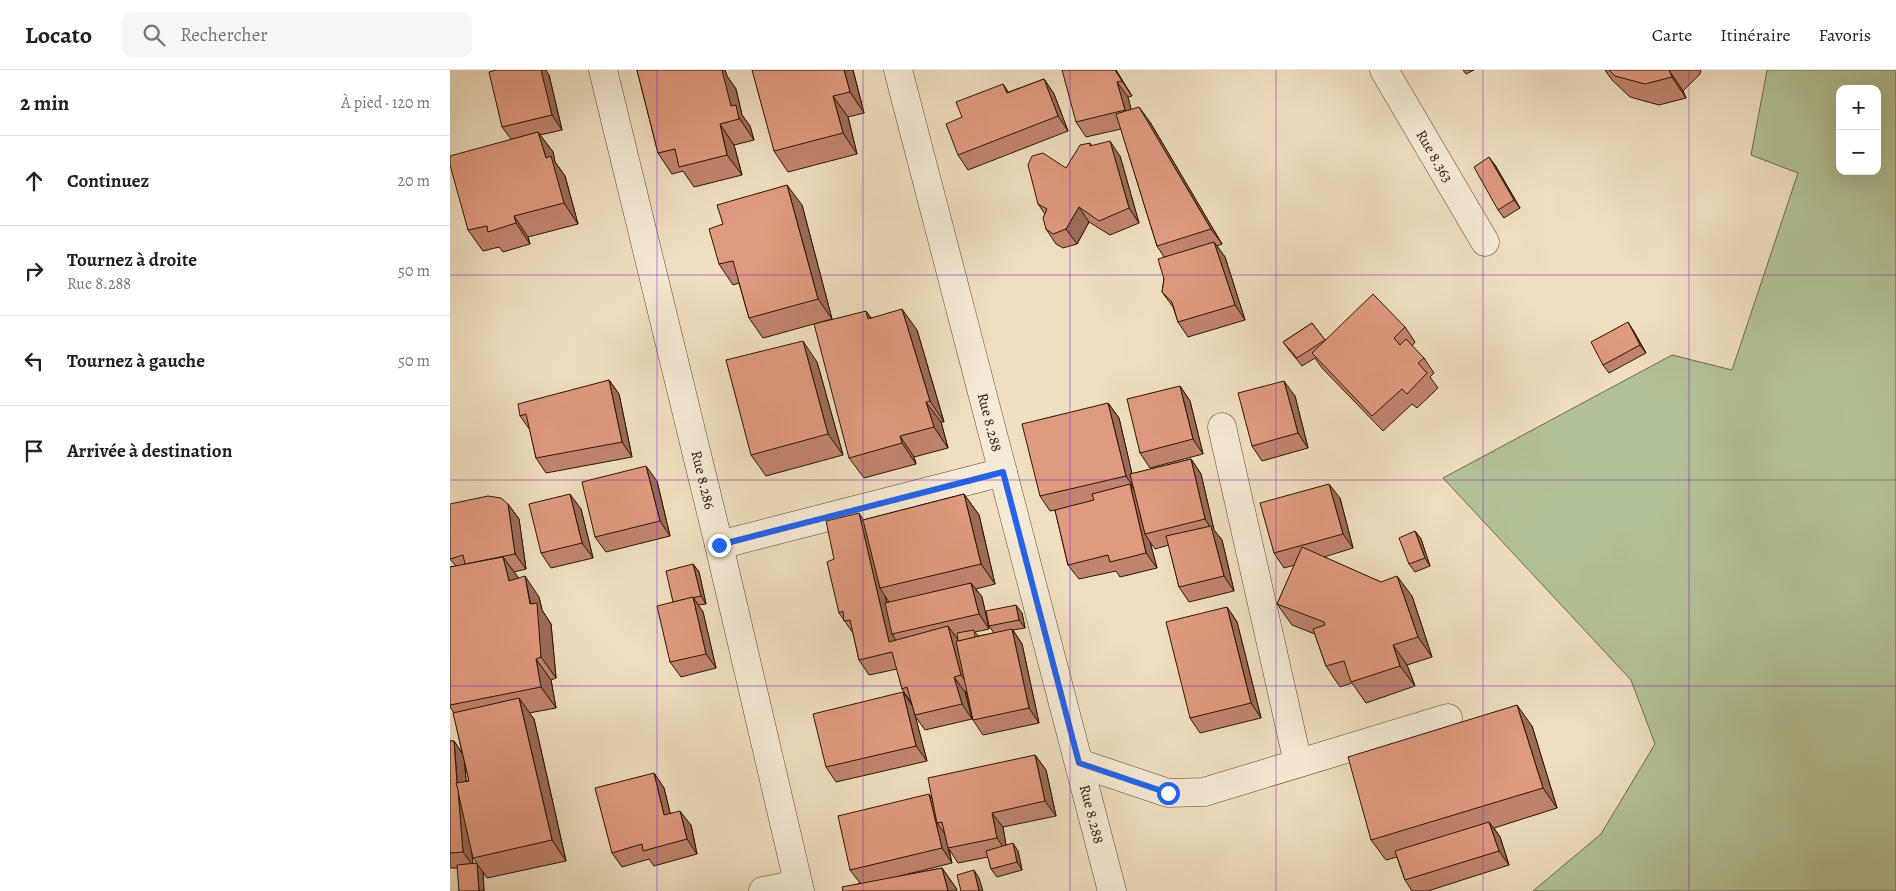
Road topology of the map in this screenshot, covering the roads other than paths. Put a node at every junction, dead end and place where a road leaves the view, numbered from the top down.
1 (603, 70) edge
2 (898, 70) edge
3 (1384, 70) edge
4 (1486, 242) dead end
5 (1222, 426) dead end
6 (1003, 472) junction
7 (719, 545) junction
8 (1448, 718) dead end
9 (1079, 763) junction
10 (1298, 763) junction
11 (799, 887) edge
12 (763, 891) edge
13 (1112, 891) edge

1 - 7 street, Rue 8.286
2 - 6 street, Rue 8.288
3 - 4 street, Rue 8.363
5 - 10 street
6 - 7 street
6 - 9 street, Rue 8.288
7 - 11 street, Rue 8.286
8 - 10 street
9 - 10 street
9 - 13 street, Rue 8.288
11 - 12 street

